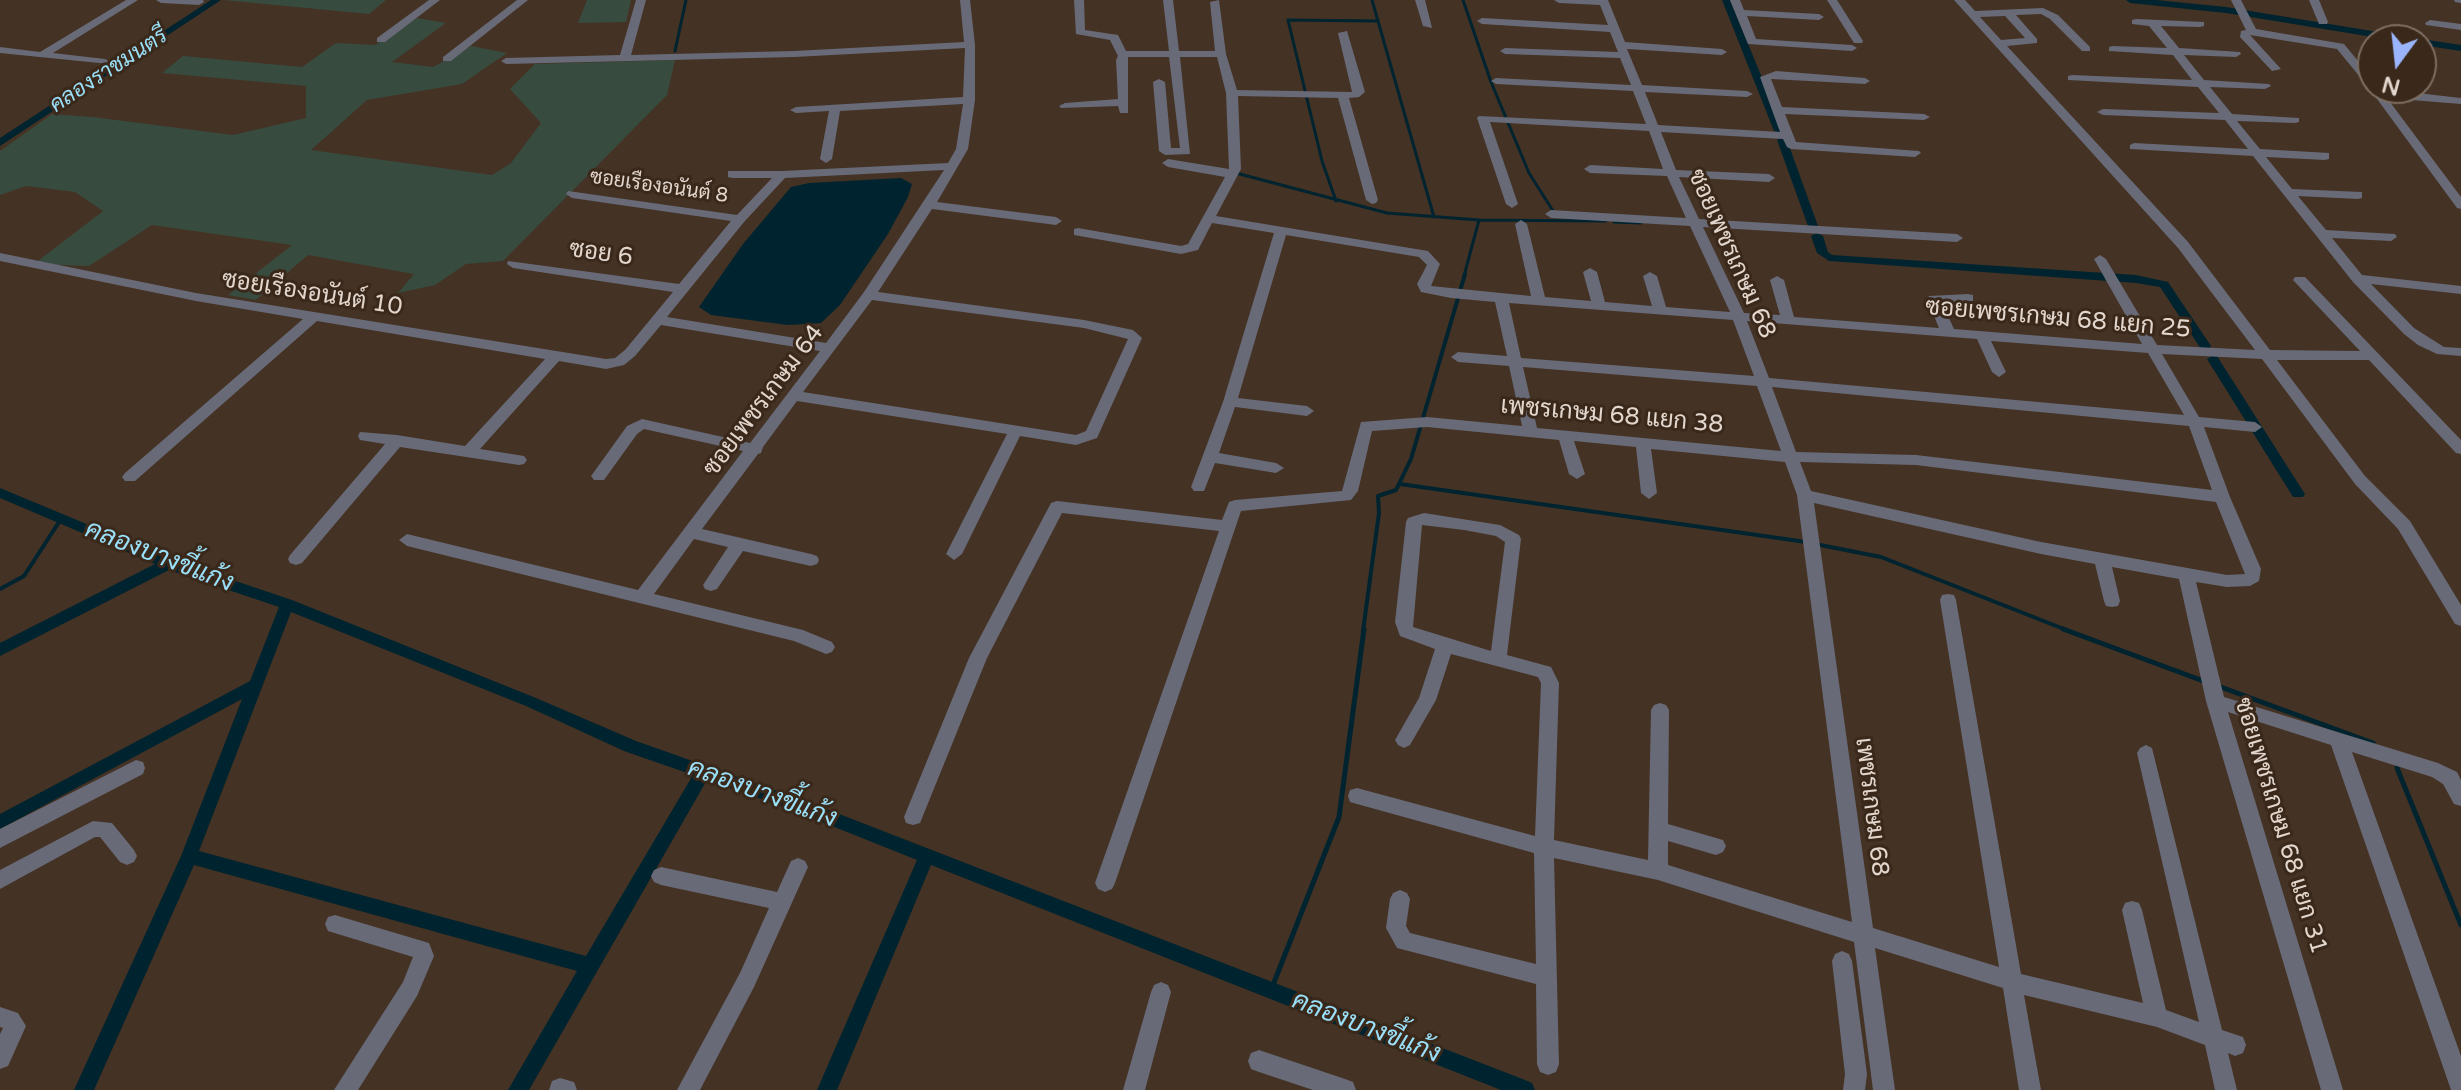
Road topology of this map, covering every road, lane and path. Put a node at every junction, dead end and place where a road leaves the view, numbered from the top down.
1 (133, 0) edge
2 (161, 0) edge
3 (435, 0) edge
4 (523, 0) edge
5 (641, 0) edge
6 (965, 0) edge
7 (1079, 0) edge
8 (1168, 0) edge
9 (1420, 0) edge
10 (1559, 0) edge
11 (1735, 0) edge
12 (1832, 0) edge
13 (1959, 0) edge
14 (2314, 0) edge
15 (1604, 1) edge
16 (199, 2) edge
17 (1215, 2) edge
18 (2053, 2) edge
19 (2239, 8) edge
20 (2043, 11) junction
21 (2007, 12) junction
22 (1740, 13) junction
23 (1972, 14) junction
24 (1819, 17) dead end
25 (1482, 21) dead end
26 (2136, 22) dead end
27 (2152, 22) junction
28 (2323, 22) dead end
29 (2430, 23) dead end
30 (2200, 24) dead end
31 (1428, 26) dead end
32 (2461, 27) edge
33 (1615, 29) junction
34 (2252, 31) junction
35 (1343, 33) dead end
36 (381, 40) dead end
37 (1999, 43) junction
38 (970, 45) junction
39 (2086, 49) dead end
40 (2113, 49) dead end
41 (0, 50) edge
42 (1623, 50) junction
43 (1505, 51) dead end
44 (1722, 52) dead end
45 (2176, 52) junction
46 (1124, 54) junction
47 (1174, 54) junction
48 (1221, 54) junction
49 (2236, 54) dead end
50 (42, 55) junction
51 (625, 58) junction
52 (447, 59) dead end
53 (506, 61) dead end
54 (105, 62) dead end
55 (2357, 67) edge
56 (2276, 69) dead end
57 (2072, 78) dead end
58 (1496, 81) dead end
59 (1865, 81) dead end
60 (1159, 82) dead end
61 (2201, 84) junction
62 (2265, 86) dead end
63 (1636, 88) junction
64 (1232, 93) junction
65 (1747, 94) dead end
66 (1343, 95) junction
67 (2437, 98) edge
68 (969, 100) junction
69 (2461, 101) edge
70 (2386, 104) edge
71 (1065, 106) dead end
72 (835, 108) junction
73 (796, 110) dead end
74 (1777, 110) junction
75 (2103, 112) dead end
76 (1924, 117) dead end
77 (2227, 117) junction
78 (2295, 120) dead end
79 (1653, 128) junction
80 (1787, 136) junction
81 (2134, 147) dead end
82 (1915, 153) dead end
83 (2256, 153) junction
84 (2325, 156) dead end
85 (826, 159) dead end
86 (1168, 163) dead end
87 (953, 166) junction
88 (1590, 169) dead end
89 (1233, 173) junction
90 (1671, 173) junction
91 (732, 174) dead end
92 (782, 175) junction
93 (1769, 178) dead end
94 (2287, 192) junction
95 (572, 194) dead end
96 (2358, 195) dead end
97 (1372, 200) dead end
98 (1512, 204) dead end
99 (929, 205) junction
100 (2461, 205) edge
101 (1551, 214) dead end
102 (740, 219) junction
103 (1209, 219) junction
104 (1056, 221) dead end
105 (1693, 223) junction
106 (1521, 224) dead end
107 (1281, 231) junction
108 (1078, 232) dead end
109 (2321, 234) junction
110 (2391, 237) dead end
111 (1957, 238) dead end
112 (0, 257) edge
113 (2100, 259) dead end
114 (513, 264) dead end
115 (1590, 272) dead end
116 (1650, 276) dead end
117 (2358, 279) junction
118 (1777, 280) dead end
119 (2300, 280) dead end
120 (684, 289) junction
121 (2461, 290) edge
122 (869, 295) junction
123 (1501, 298) junction
124 (1968, 298) dead end
125 (1539, 301) junction
126 (1599, 305) junction
127 (1660, 309) junction
128 (314, 316) junction
129 (1739, 317) junction
130 (1788, 319) junction
131 (658, 320) junction
132 (1948, 332) junction
133 (1982, 335) junction
134 (831, 348) junction
135 (2155, 349) junction
136 (2461, 352) edge
137 (2268, 355) junction
138 (555, 356) junction
139 (2373, 356) junction
140 (1458, 357) dead end
141 (1513, 361) junction
142 (1999, 372) dead end
143 (1762, 383) junction
144 (795, 396) junction
145 (1230, 402) junction
146 (1307, 411) dead end
147 (2194, 420) junction
148 (2255, 427) dead end
149 (1016, 430) junction
150 (1531, 432) junction
151 (365, 436) dead end
152 (1565, 436) junction
153 (397, 440) junction
154 (2458, 442) edge
155 (1643, 443) junction
156 (756, 449) junction
157 (469, 451) junction
158 (1210, 457) junction
159 (1792, 457) junction
160 (519, 460) dead end
161 (1276, 468) dead end
162 (1577, 474) dead end
163 (599, 476) dead end
164 (130, 477) dead end
165 (1199, 487) dead end
166 (1649, 493) dead end
167 (1805, 495) junction
168 (2222, 497) junction
169 (1228, 526) junction
170 (1809, 529) joint
171 (692, 533) junction
172 (407, 540) dead end
173 (739, 544) junction
174 (954, 554) dead end
175 (2102, 558) junction
176 (296, 559) dead end
177 (811, 560) dead end
178 (2186, 574) junction
179 (711, 585) dead end
180 (642, 597) junction
181 (1948, 600) dead end
182 (2112, 601) dead end
183 (2461, 619) edge
184 (1445, 646) junction
185 (826, 647) dead end
186 (1498, 660) junction
187 (2215, 701) junction
188 (1660, 710) dead end
189 (1404, 740) dead end
190 (2339, 741) junction
191 (2146, 753) dead end
192 (136, 768) dead end
193 (1357, 796) dead end
194 (2461, 798) edge
195 (913, 817) dead end
196 (1658, 830) junction
197 (0, 839) edge
198 (1716, 846) dead end
199 (1544, 847) junction
200 (127, 856) dead end
201 (798, 867) dead end
202 (1658, 871) junction
203 (661, 876) dead end
204 (0, 880) edge
205 (1105, 883) dead end
206 (1400, 899) dead end
207 (782, 902) junction
208 (2132, 910) dead end
209 (335, 924) dead end
210 (1862, 936) junction
211 (1842, 961) dead end
212 (1547, 977) junction
213 (2014, 982) junction
214 (1161, 992) dead end
215 (0, 1017) edge
216 (2157, 1017) junction
217 (2213, 1039) junction
218 (2235, 1045) dead end
219 (0, 1058) edge
220 (1259, 1061) dead end
221 (1548, 1064) dead end
222 (1855, 1082) edge
223 (1883, 1086) edge
224 (2461, 1087) edge
225 (345, 1090) edge
226 (688, 1090) edge
227 (1134, 1090) edge
228 (1345, 1090) edge
229 (2030, 1090) edge
230 (2226, 1090) edge
231 (2332, 1090) edge

1 - 50 street
2 - 16 street
3 - 36 street
4 - 52 street
5 - 51 street
6 - 38 street, ซอยเพชรเกษม 64
7 - 46 street
8 - 47 street
9 - 31 street
10 - 15 street
11 - 22 street
12 - 22 street
13 - 23 street
14 - 28 street
15 - 33 street, ซอยเพชรเกษม 68
17 - 48 street
18 - 20 street
19 - 34 street
20 - 21 street
20 - 39 street
21 - 23 street
21 - 37 street
22 - 24 street
23 - 37 street
25 - 33 street
26 - 27 street
27 - 30 street
27 - 45 street
29 - 32 street
33 - 42 street, ซอยเพชรเกษม 68
34 - 55 street
34 - 56 street
35 - 66 street
37 - 137 street
38 - 51 street
38 - 68 street, ซอยเพชรเกษม 64
40 - 45 street
41 - 50 street
42 - 43 street
42 - 44 street
42 - 63 street, ซอยเพชรเกษม 68
45 - 49 street
45 - 61 street
46 - 47 street
46 - 71 street
47 - 48 street
47 - 60 street
48 - 64 street
50 - 54 street
51 - 53 street
57 - 61 street
58 - 63 street
59 - 74 street
61 - 62 street
61 - 77 street
63 - 65 street
63 - 79 street, ซอยเพชรเกษม 68
64 - 66 street
64 - 89 street
66 - 97 street
67 - 69 street
68 - 72 street
68 - 87 street, ซอยเพชรเกษม 64
70 - 100 street
72 - 73 street
72 - 85 street
74 - 76 street
74 - 80 street
75 - 77 street
77 - 78 street
77 - 83 street
79 - 80 street
79 - 90 street, ซอยเพชรเกษม 68
79 - 98 street
80 - 82 street
81 - 83 street
83 - 84 street
83 - 94 street
86 - 89 street
87 - 92 street
87 - 99 street, ซอยเพชรเกษม 64
88 - 90 street
89 - 103 street
90 - 93 street
90 - 105 street, ซอยเพชรเกษม 68
91 - 92 street
92 - 102 street
94 - 96 street
94 - 109 street
95 - 102 street, ซอยเรืองอนันต์ 8
99 - 104 street
99 - 122 street, ซอยเพชรเกษม 64
101 - 105 street
102 - 120 street
103 - 107 street
103 - 108 street
105 - 111 street
105 - 129 street, ซอยเพชรเกษม 68
106 - 125 street
107 - 123 street, ซอยเพชรเกษม 68 แยก 25
107 - 145 street
109 - 110 street
109 - 117 street
112 - 128 street, ซอยเรืองอนันต์ 10
113 - 135 street
114 - 120 street, ซอย 6
115 - 126 street
116 - 127 street
117 - 121 street
117 - 136 street
118 - 130 street
119 - 139 street
120 - 131 street
122 - 134 street, ซอยเพชรเกษม 64
122 - 149 street
123 - 125 street, ซอยเพชรเกษม 68 แยก 25
123 - 141 street
124 - 132 street
125 - 126 street, ซอยเพชรเกษม 68 แยก 25
126 - 127 street, ซอยเพชรเกษม 68 แยก 25
127 - 129 street, ซอยเพชรเกษม 68 แยก 25
128 - 138 street, ซอยเรืองอนันต์ 10
128 - 164 street
129 - 130 street, ซอยเพชรเกษม 68 แยก 25
129 - 143 street, ซอยเพชรเกษม 68
130 - 132 street, ซอยเพชรเกษม 68 แยก 25
131 - 134 street
131 - 138 street, ซอยเรืองอนันต์ 10
132 - 133 street, ซอยเพชรเกษม 68 แยก 25
133 - 135 street, ซอยเพชรเกษม 68 แยก 25
133 - 142 street
134 - 144 street, ซอยเพชรเกษม 64
135 - 137 street, ซอยเพชรเกษม 68 แยก 25
135 - 147 street
137 - 139 street, ซอยเพชรเกษม 68 แยก 25
137 - 183 street
138 - 157 street
139 - 154 street
140 - 141 street
141 - 143 street
141 - 150 street
143 - 147 street
143 - 159 street, ซอยเพชรเกษม 68
144 - 149 street
144 - 156 street, ซอยเพชรเกษม 64
145 - 146 street
145 - 158 street
147 - 148 street
147 - 168 street
149 - 174 street
150 - 152 street, เพชรเกษม 68 แยก 38
150 - 169 street, เพชรเกษม 68 แยก 38
151 - 153 street
152 - 155 street, เพชรเกษม 68 แยก 38
152 - 162 street
153 - 157 street
153 - 176 street
155 - 159 street, เพชรเกษม 68 แยก 38
155 - 166 street
156 - 163 street
156 - 171 street, ซอยเพชรเกษม 64
157 - 160 street
158 - 161 street
158 - 165 street
159 - 167 street, ซอยเพชรเกษม 68
159 - 168 street, เพชรเกษม 68 แยก 38
167 - 170 street, ซอยเพชรเกษม 68
167 - 175 street
168 - 178 street
169 - 195 street
169 - 205 street
170 - 210 street, เพชรเกษม 68
171 - 173 street
171 - 180 street, ซอยเพชรเกษม 64
172 - 180 street
173 - 177 street
173 - 179 street
175 - 178 street
175 - 182 street
178 - 187 street, ซอยเพชรเกษม 68 แยก 31
180 - 185 street
181 - 213 street
184 - 186 street
184 - 186 street
184 - 189 street
186 - 199 street
187 - 190 street
187 - 231 street, ซอยเพชรเกษม 68 แยก 31
188 - 196 street
190 - 194 street
190 - 224 street
191 - 217 street
192 - 197 street
193 - 199 street
196 - 198 street
196 - 202 street
199 - 202 street
199 - 212 street
200 - 204 street
201 - 207 street
202 - 210 street
203 - 207 street
206 - 212 street
207 - 226 street
208 - 216 street
209 - 225 street
210 - 213 street
210 - 223 street, เพชรเกษม 68
211 - 222 street
212 - 221 street
213 - 216 street
213 - 229 street
214 - 227 street
215 - 219 street
216 - 217 street
217 - 218 street
217 - 230 street
220 - 228 street
222 - 223 street

